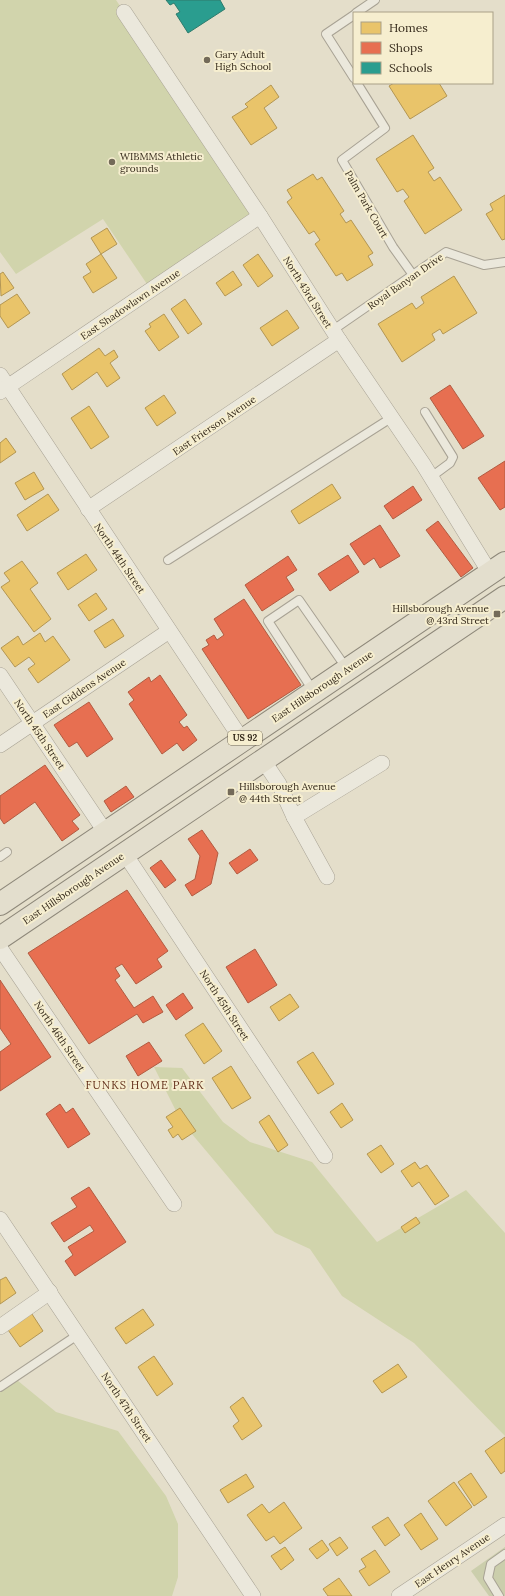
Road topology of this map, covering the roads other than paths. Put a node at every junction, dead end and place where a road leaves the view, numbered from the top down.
1 (375, 0) edge
2 (124, 12) dead end
3 (358, 12) edge
4 (353, 15) edge
5 (353, 76) edge
6 (358, 84) edge
7 (260, 216) junction
8 (505, 262) edge
9 (413, 275) junction
10 (336, 335) junction
11 (3, 385) edge
12 (425, 412) dead end
13 (391, 418) junction
14 (431, 477) junction
15 (88, 509) junction
16 (168, 560) dead end
17 (498, 568) edge
18 (505, 597) edge
19 (470, 620) junction
20 (168, 631) junction
21 (347, 669) junction
22 (0, 675) edge
23 (314, 692) junction
24 (32, 723) junction
25 (242, 740) junction
26 (0, 745) edge
27 (264, 760) junction
28 (382, 763) dead end
29 (294, 817) junction
30 (106, 833) junction
31 (7, 852) dead end
32 (125, 854) junction
33 (0, 857) edge
34 (326, 878) dead end
35 (0, 903) edge
36 (0, 938) edge
37 (0, 948) edge
38 (325, 1156) dead end
39 (174, 1204) dead end
40 (0, 1219) edge
41 (50, 1292) junction
42 (0, 1327) edge
43 (79, 1334) junction
44 (0, 1387) edge
45 (505, 1525) edge
46 (505, 1554) edge
47 (253, 1596) edge
48 (399, 1596) edge
49 (499, 1596) edge

1 - 3 lane
2 - 7 street, North 43rd Street
4 - 5 lane
6 - 9 lane, Palm Park Court
7 - 10 street, North 43rd Street
7 - 11 street, East Shadowlawn Avenue
8 - 9 lane, Royal Banyan Drive
9 - 10 lane, Royal Banyan Drive
10 - 13 street, North 43rd Street
10 - 15 street, East Frierson Avenue
11 - 15 street, North 44th Street
12 - 14 lane
13 - 14 street, North 43rd Street
13 - 16 lane
14 - 17 street, North 43rd Street
15 - 20 street, North 44th Street
17 - 19 main road
17 - 21 main road, East Hillsborough Avenue / US 92
18 - 19 main road, East Hillsborough Avenue / US 92
19 - 27 main road, East Hillsborough Avenue / US 92
20 - 24 street, East Giddens Avenue
20 - 25 street, North 44th Street
21 - 23 main road, East Hillsborough Avenue / US 92
21 - 23 lane
22 - 24 street, North 45th Street
23 - 25 main road, East Hillsborough Avenue / US 92
24 - 26 street, East Giddens Avenue
24 - 30 street, North 45th Street
25 - 30 main road, East Hillsborough Avenue / US 92
27 - 29 street
27 - 32 main road, East Hillsborough Avenue / US 92
28 - 29 street
29 - 34 street
30 - 35 main road, East Hillsborough Avenue / US 92
31 - 33 lane
32 - 36 main road, East Hillsborough Avenue / US 92
32 - 38 street, North 45th Street
37 - 39 street, North 46th Street
40 - 41 street, North 47th Street
41 - 42 street
41 - 43 street, North 47th Street
43 - 44 lane
43 - 47 street, North 47th Street
45 - 48 street, East Henry Avenue
46 - 49 lane

